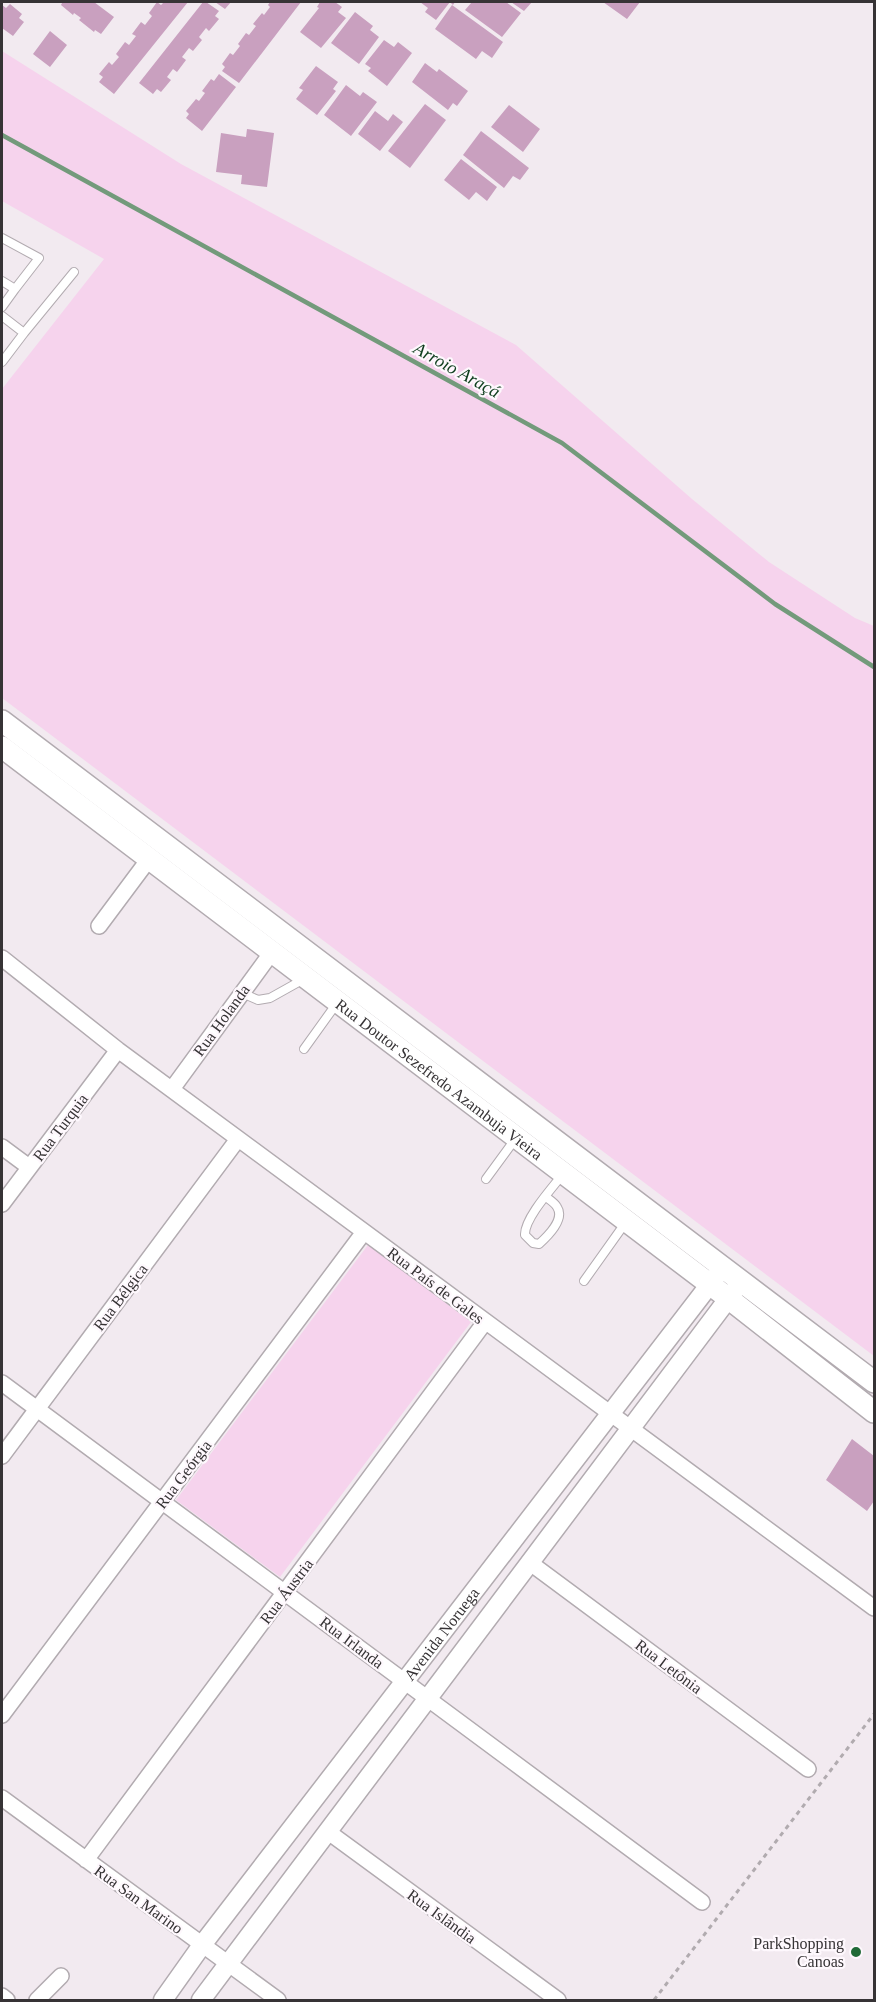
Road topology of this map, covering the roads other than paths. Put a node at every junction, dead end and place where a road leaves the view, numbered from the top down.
1 (2, 238) edge
2 (74, 272) dead end
3 (2, 281) edge
4 (15, 289) junction
5 (2, 307) edge
6 (2, 315) edge
7 (24, 333) junction
8 (2, 362) edge
9 (2, 721) edge
10 (2, 747) edge
11 (149, 859) junction
12 (99, 926) dead end
13 (272, 952) junction
14 (2, 958) edge
15 (307, 978) junction
16 (240, 993) junction
17 (338, 1002) junction
18 (304, 1049) dead end
19 (118, 1050) junction
20 (172, 1089) junction
21 (516, 1137) junction
22 (238, 1139) junction
23 (2, 1147) edge
24 (29, 1167) junction
25 (564, 1173) junction
26 (486, 1179) dead end
27 (546, 1197) junction
28 (2, 1204) edge
29 (627, 1221) junction
30 (364, 1232) junction
31 (716, 1276) junction
32 (584, 1281) dead end
33 (735, 1290) junction
34 (485, 1322) junction
35 (874, 1382) edge
36 (2, 1383) edge
37 (37, 1409) junction
38 (874, 1412) edge
39 (610, 1414) junction
40 (630, 1429) junction
41 (2, 1456) edge
42 (162, 1502) junction
43 (529, 1562) junction
44 (284, 1592) junction
45 (874, 1608) edge
46 (405, 1682) junction
47 (427, 1698) junction
48 (2, 1715) edge
49 (808, 1769) dead end
50 (2, 1798) edge
51 (327, 1831) junction
52 (86, 1860) junction
53 (702, 1902) dead end
54 (202, 1945) junction
55 (228, 1964) junction
56 (61, 1976) dead end
57 (2, 1996) edge
58 (7, 2001) edge
59 (37, 2001) edge
60 (163, 2001) edge
61 (201, 2001) edge
62 (278, 2001) edge
63 (558, 2001) edge

1 - 4 lane
2 - 7 lane
3 - 4 lane
4 - 5 lane
6 - 7 lane
7 - 8 lane
9 - 31 main road, Rua Doutor Sezefredo Azambuja Vieira
10 - 11 main road, Rua Doutor Sezefredo Azambuja Vieira
11 - 12 street
11 - 13 main road, Rua Doutor Sezefredo Azambuja Vieira
13 - 15 main road, Rua Doutor Sezefredo Azambuja Vieira
13 - 16 street, Rua Holanda
14 - 19 street, Rua País de Gales
15 - 16 lane
15 - 17 main road, Rua Doutor Sezefredo Azambuja Vieira
16 - 20 street, Rua Holanda
17 - 18 lane
17 - 21 main road, Rua Doutor Sezefredo Azambuja Vieira
19 - 20 street, Rua País de Gales
19 - 24 street, Rua Turquia
20 - 22 street, Rua País de Gales
21 - 25 main road, Rua Doutor Sezefredo Azambuja Vieira
21 - 26 lane
22 - 30 street, Rua País de Gales
22 - 37 street, Rua Bélgica
23 - 24 street
24 - 28 street, Rua Turquia
25 - 27 lane
25 - 29 main road, Rua Doutor Sezefredo Azambuja Vieira
27 - 27 lane
29 - 31 main road, Rua Doutor Sezefredo Azambuja Vieira
29 - 32 lane
30 - 34 street, Rua País de Gales
30 - 42 street, Rua Geórgia
31 - 33 main road, Rua Doutor Sezefredo Azambuja Vieira
31 - 39 street, Avenida Noruega
33 - 35 main road, Rua Doutor Sezefredo Azambuja Vieira
33 - 38 main road, Rua Doutor Sezefredo Azambuja Vieira
33 - 40 street, Avenida Noruega
34 - 39 street, Rua País de Gales
34 - 44 street, Rua Áustria
36 - 37 street, Rua Irlanda
37 - 41 street, Rua Bélgica
37 - 42 street, Rua Irlanda
39 - 40 street, Rua País de Gales
39 - 46 street, Avenida Noruega
40 - 43 street, Avenida Noruega
40 - 45 street, Rua País de Gales
42 - 44 street, Rua Irlanda
42 - 48 street, Rua Geórgia
43 - 47 street, Avenida Noruega
43 - 49 street, Rua Letônia
44 - 46 street, Rua Irlanda
44 - 52 street, Rua Áustria
46 - 47 street, Rua Irlanda
46 - 54 street, Avenida Noruega
47 - 51 street, Avenida Noruega
47 - 53 street, Rua Irlanda
50 - 52 street, Rua San Marino
51 - 55 street, Avenida Noruega
51 - 63 street, Rua Islândia
52 - 54 street, Rua San Marino
54 - 55 street, Rua San Marino
54 - 60 street, Avenida Noruega
55 - 61 street, Avenida Noruega
55 - 62 street, Rua San Marino
56 - 59 street
57 - 58 street

